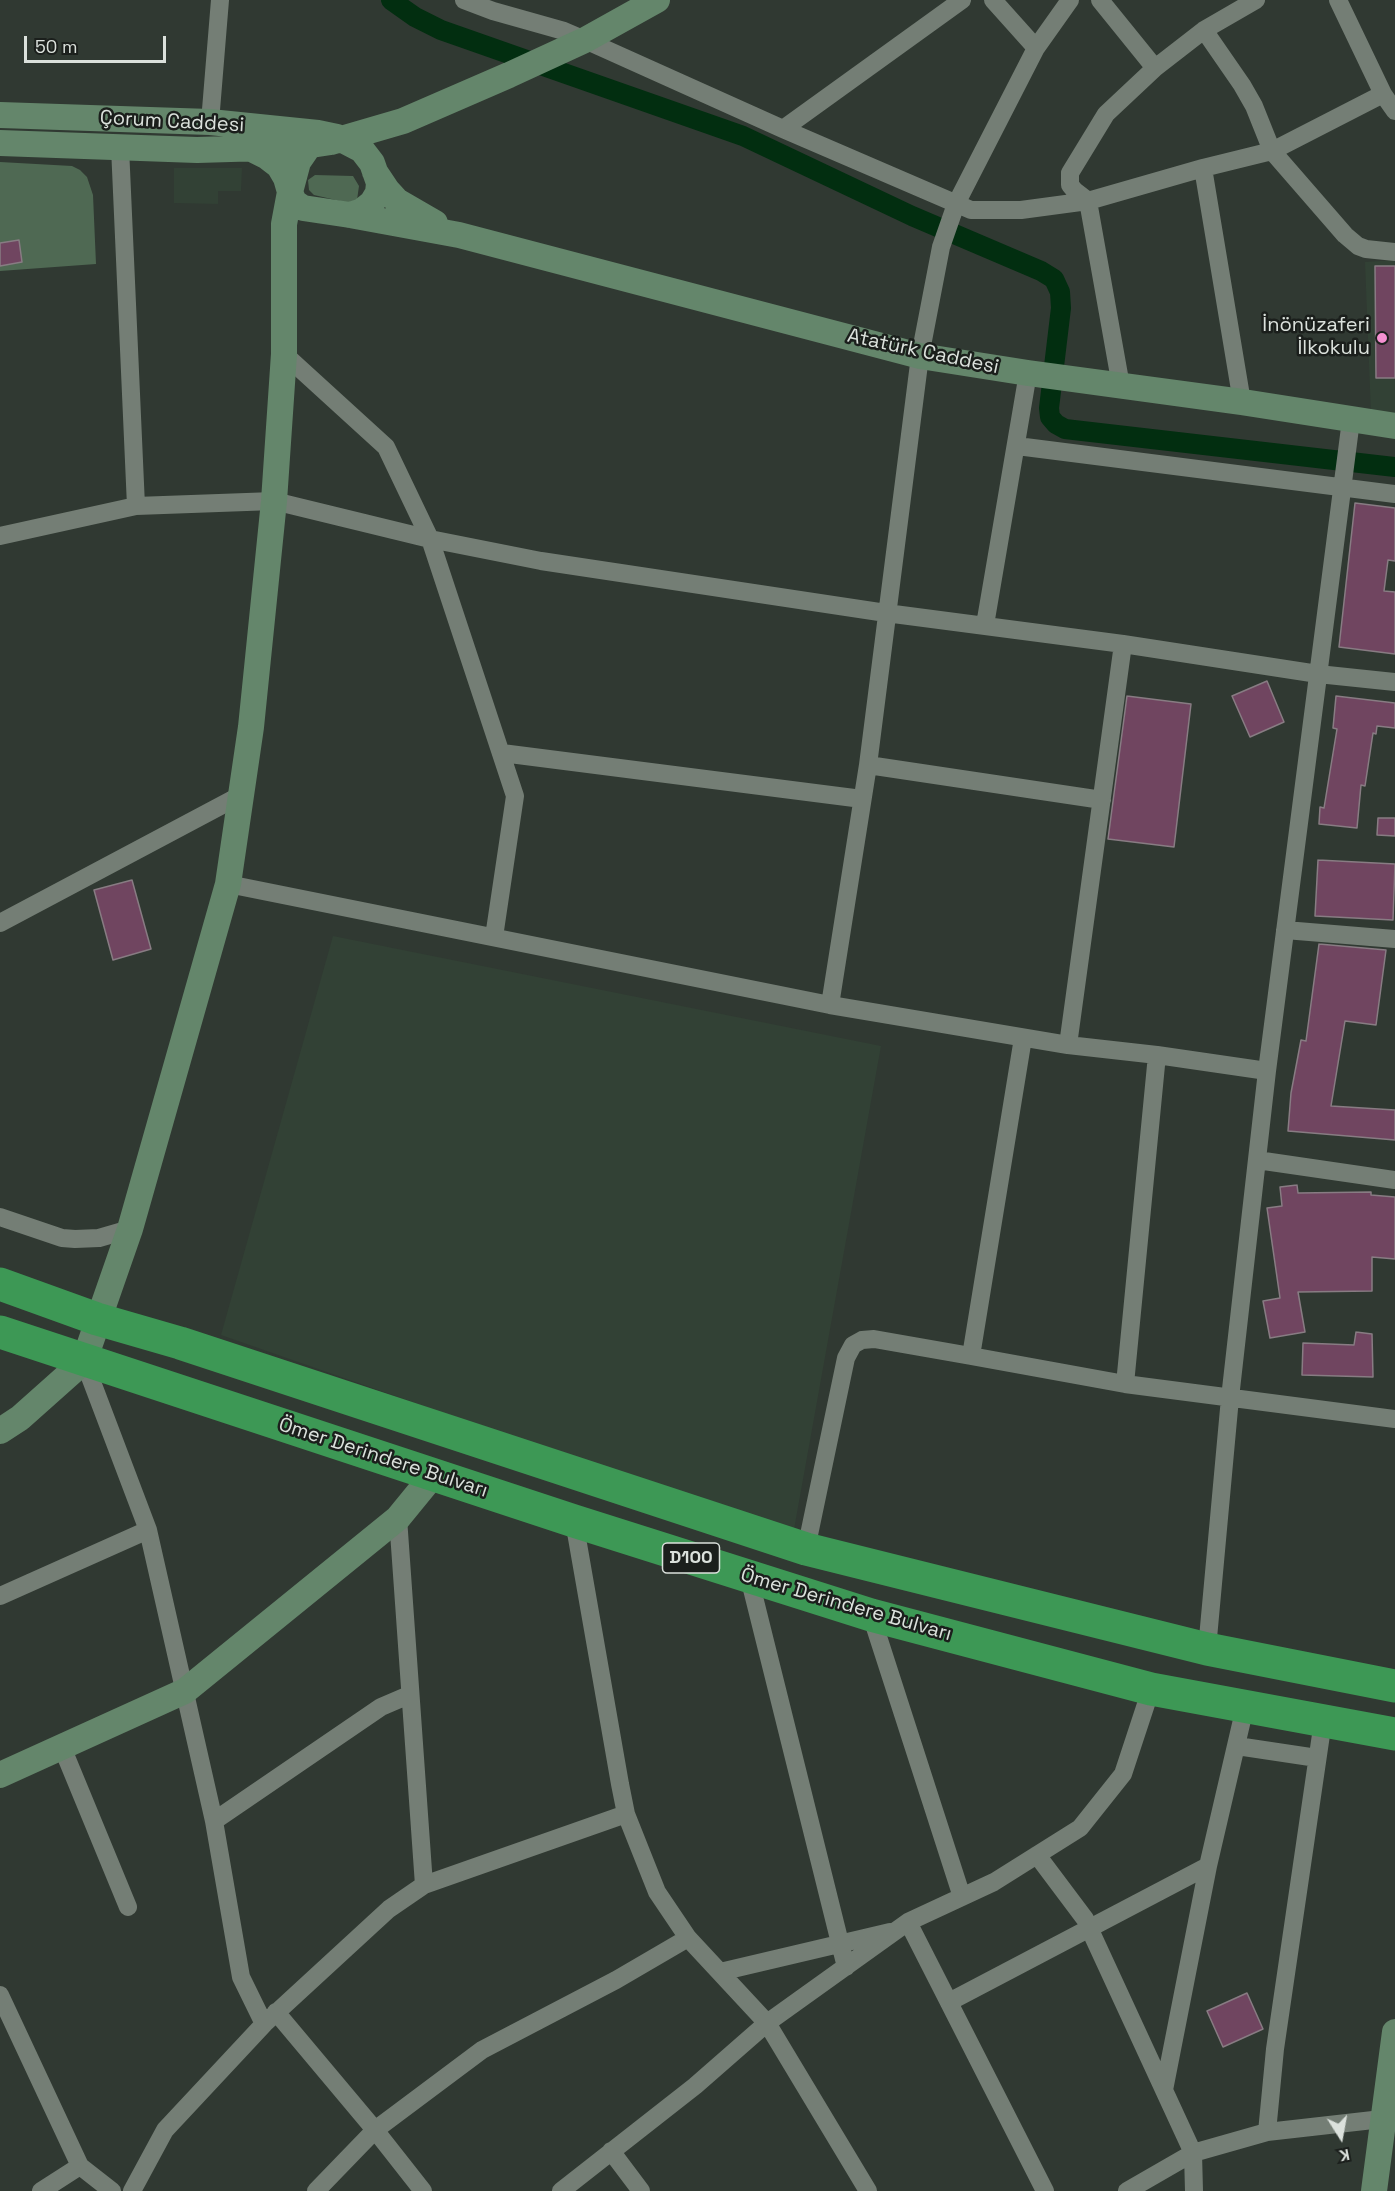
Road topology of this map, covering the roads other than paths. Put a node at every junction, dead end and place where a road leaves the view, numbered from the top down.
1 (219, 0) edge
2 (464, 0) edge
3 (657, 0) edge
4 (962, 0) edge
5 (993, 0) edge
6 (1070, 0) edge
7 (1100, 0) edge
8 (1256, 0) edge
9 (1338, 0) edge
10 (1204, 30) junction
11 (585, 40) junction
12 (1036, 48) junction
13 (1155, 68) junction
14 (1383, 94) junction
15 (1395, 111) edge
16 (0, 115) edge
17 (210, 123) junction
18 (385, 127) junction
19 (783, 129) junction
20 (343, 139) junction
21 (0, 143) edge
22 (309, 146) junction
23 (120, 147) junction
24 (252, 148) junction
25 (1272, 151) junction
26 (374, 167) junction
27 (1203, 168) junction
28 (1088, 201) junction
29 (956, 204) junction
30 (292, 208) junction
31 (350, 215) junction
32 (459, 235) junction
33 (1395, 252) edge
34 (284, 354) junction
35 (920, 356) junction
36 (1028, 373) junction
37 (1121, 386) junction
38 (1242, 402) junction
39 (1351, 420) junction
40 (1395, 426) edge
41 (1017, 446) junction
42 (1342, 487) junction
43 (1395, 494) edge
44 (274, 501) junction
45 (136, 506) junction
46 (0, 536) edge
47 (430, 539) junction
48 (886, 613) junction
49 (985, 625) junction
50 (1124, 644) junction
51 (1318, 674) junction
52 (1395, 682) edge
53 (502, 753) junction
54 (868, 765) junction
55 (241, 795) junction
56 (862, 799) junction
57 (1102, 800) junction
58 (228, 884) junction
59 (0, 923) edge
60 (1285, 930) junction
61 (494, 938) junction
62 (1395, 939) edge
63 (830, 1005) junction
64 (1023, 1038) junction
65 (1068, 1045) junction
66 (1157, 1055) junction
67 (1267, 1071) junction
68 (1257, 1160) junction
69 (1395, 1180) edge
70 (0, 1217) edge
71 (130, 1228) junction
72 (0, 1284) edge
73 (98, 1319) junction
74 (0, 1332) edge
75 (971, 1356) junction
76 (84, 1361) junction
77 (1125, 1384) junction
78 (1230, 1398) junction
79 (1395, 1419) edge
80 (0, 1431) edge
81 (434, 1474) junction
82 (398, 1518) junction
83 (574, 1521) junction
84 (148, 1530) junction
85 (806, 1549) junction
86 (749, 1577) junction
87 (0, 1596) edge
88 (871, 1615) junction
89 (1207, 1649) junction
90 (1395, 1686) edge
91 (1151, 1689) junction
92 (185, 1691) junction
93 (409, 1695) junction
94 (1245, 1707) junction
95 (1323, 1721) junction
96 (1395, 1734) edge
97 (1237, 1746) junction
98 (62, 1747) junction
99 (1317, 1758) junction
100 (0, 1775) edge
101 (626, 1814) junction
102 (214, 1821) junction
103 (1037, 1855) junction
104 (1208, 1866) junction
105 (424, 1885) junction
106 (962, 1897) junction
107 (128, 1907) dead end
108 (903, 1926) junction
109 (1090, 1930) junction
110 (688, 1938) junction
111 (839, 1943) junction
112 (846, 1967) junction
113 (720, 1972) junction
114 (0, 1995) edge
115 (949, 2002) junction
116 (270, 2018) junction
117 (767, 2023) junction
118 (1395, 2032) edge
119 (1164, 2090) junction
120 (1382, 2119) junction
121 (375, 2130) junction
122 (1267, 2132) junction
123 (611, 2151) junction
124 (1193, 2153) junction
125 (80, 2166) junction
126 (41, 2191) edge
127 (111, 2191) edge
128 (132, 2191) edge
129 (316, 2191) edge
130 (423, 2191) edge
131 (561, 2191) edge
132 (641, 2191) edge
133 (867, 2191) edge
134 (1045, 2191) edge
135 (1127, 2191) edge
136 (1194, 2191) edge
137 (1374, 2191) edge

1 - 17 street
2 - 11 street
3 - 11 street, Çorum Caddesi
4 - 19 street
5 - 12 street
6 - 12 street
7 - 13 street
8 - 10 street
9 - 14 street
10 - 13 street
10 - 25 street
11 - 18 street, Çorum Caddesi
11 - 19 street
12 - 29 street
13 - 28 street
14 - 15 street
14 - 25 street
16 - 17 street, Çorum Caddesi
17 - 20 street, Çorum Caddesi
18 - 20 street, Çorum Caddesi
18 - 26 street
19 - 29 street
20 - 22 street, Çorum Caddesi
20 - 26 street
21 - 23 street, Çorum Caddesi
22 - 24 street, Çorum Caddesi
22 - 30 street
23 - 24 street, Çorum Caddesi
23 - 45 street
24 - 30 street
25 - 27 street
25 - 33 street
26 - 31 street
26 - 32 street
27 - 28 street
27 - 38 street
28 - 29 street
28 - 37 street
29 - 35 street
30 - 31 street
30 - 34 street
31 - 32 street
32 - 35 street, Atatürk Caddesi
34 - 44 street
34 - 47 street
35 - 36 street, Atatürk Caddesi
35 - 48 street
36 - 37 street, Atatürk Caddesi
36 - 41 street
37 - 38 street, Atatürk Caddesi
38 - 39 street, Atatürk Caddesi
39 - 40 street, Atatürk Caddesi
39 - 42 street
41 - 42 street
41 - 49 street
42 - 43 street
42 - 51 street
44 - 45 street
44 - 47 street
44 - 55 street
45 - 46 street
47 - 48 street
47 - 53 street
48 - 49 street
48 - 54 street
49 - 50 street
50 - 51 street
50 - 57 street
51 - 52 street
51 - 60 street
53 - 56 street
53 - 61 street
54 - 56 street
54 - 57 street
55 - 58 street
55 - 59 street
56 - 63 street
57 - 65 street
58 - 61 street
58 - 71 street
60 - 62 street
60 - 67 street
61 - 63 street
63 - 64 street
64 - 65 street
64 - 75 street
65 - 66 street
66 - 67 street
66 - 77 street
67 - 68 street
68 - 69 street
68 - 78 street
70 - 71 street
71 - 73 street
72 - 73 highway, D100
73 - 76 street
73 - 85 highway, D100
74 - 76 highway, Ömer Derindere Bulvarı / D100
75 - 77 street
75 - 85 street
76 - 80 street
76 - 81 highway, Ömer Derindere Bulvarı / D100
76 - 84 street
77 - 78 street
78 - 79 street
78 - 89 street
81 - 82 street
81 - 83 highway, Ömer Derindere Bulvarı / D100
82 - 92 street
82 - 93 street
83 - 86 highway, Ömer Derindere Bulvarı / D100
83 - 101 street
84 - 87 street
84 - 92 street
85 - 89 highway, D100
86 - 88 highway, Ömer Derindere Bulvarı / D100
86 - 111 street
88 - 91 highway, Ömer Derindere Bulvarı / D100
88 - 106 street
89 - 90 highway, D100
91 - 94 highway, Ömer Derindere Bulvarı / D100
91 - 103 street
92 - 98 street
92 - 102 street
93 - 102 street
93 - 105 street
94 - 95 highway, Ömer Derindere Bulvarı / D100
94 - 97 street
95 - 96 highway, Ömer Derindere Bulvarı / D100
95 - 99 street
97 - 99 street
97 - 104 street
98 - 100 street
98 - 107 street
99 - 122 street
101 - 105 street
101 - 110 street
102 - 116 street
103 - 106 street
103 - 109 street
104 - 109 street
104 - 119 street
105 - 116 street
106 - 108 street
108 - 111 street
108 - 112 street
108 - 115 street
109 - 115 street
109 - 119 street
110 - 113 street
110 - 121 street
111 - 112 street
111 - 113 street
112 - 117 street
113 - 117 street
114 - 125 street
115 - 134 street
116 - 121 street
116 - 128 street
117 - 123 street
117 - 133 street
118 - 120 street
119 - 124 street
120 - 122 street
120 - 137 street
121 - 129 street
121 - 130 street
122 - 124 street
123 - 131 street
123 - 132 street
124 - 135 street
124 - 136 street
125 - 126 street
125 - 127 street

